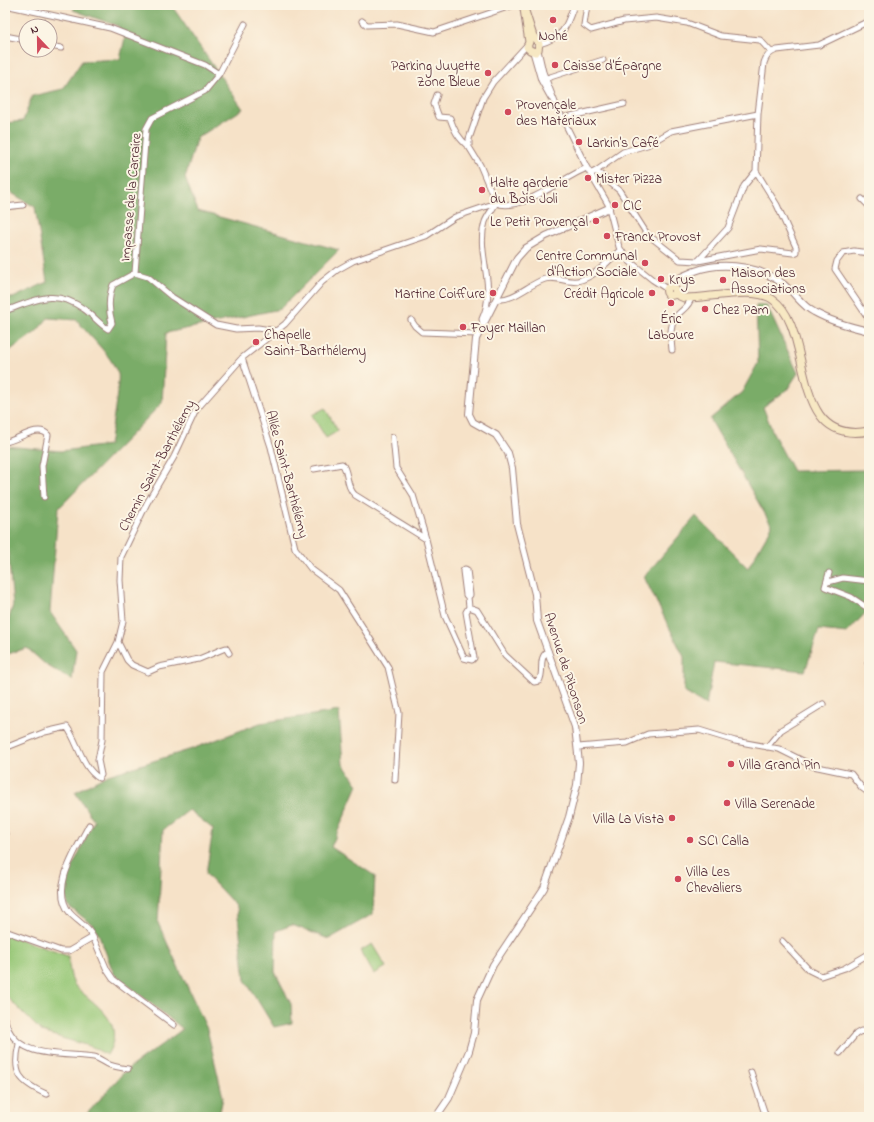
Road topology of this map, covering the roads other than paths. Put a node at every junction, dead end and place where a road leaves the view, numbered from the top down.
1 (5, 5) edge
2 (514, 5) edge
3 (574, 5) edge
4 (587, 5) edge
5 (524, 7) edge
6 (362, 21) dead end
7 (869, 21) edge
8 (245, 24) dead end
9 (5, 36) edge
10 (18, 38) edge
11 (533, 46) junction
12 (58, 47) edge
13 (61, 48) dead end
14 (771, 52) junction
15 (603, 60) dead end
16 (219, 74) junction
17 (543, 80) junction
18 (437, 95) dead end
19 (624, 104) dead end
20 (758, 114) junction
21 (562, 118) junction
22 (469, 147) junction
23 (587, 168) junction
24 (596, 171) junction
25 (756, 172) junction
26 (590, 174) junction
27 (862, 199) dead end
28 (496, 203) junction
29 (23, 205) dead end
30 (869, 206) edge
31 (5, 207) edge
32 (609, 208) junction
33 (620, 250) junction
34 (869, 253) edge
35 (698, 261) junction
36 (135, 273) junction
37 (672, 289) junction
38 (691, 298) junction
39 (497, 299) junction
40 (5, 311) edge
41 (869, 319) edge
42 (411, 320) dead end
43 (483, 324) junction
44 (277, 331) junction
45 (869, 331) edge
46 (478, 334) junction
47 (672, 350) dead end
48 (242, 358) junction
49 (5, 402) edge
50 (5, 410) edge
51 (869, 431) edge
52 (393, 437) dead end
53 (5, 442) edge
54 (314, 469) dead end
55 (44, 497) dead end
56 (426, 539) junction
57 (829, 573) dead end
58 (869, 581) edge
59 (828, 582) junction
60 (468, 597) dead end
61 (469, 607) junction
62 (869, 609) edge
63 (118, 642) junction
64 (548, 651) junction
65 (229, 653) dead end
66 (823, 704) dead end
67 (578, 747) junction
68 (768, 747) junction
69 (5, 748) edge
70 (395, 780) dead end
71 (869, 793) edge
72 (89, 825) dead end
73 (5, 834) edge
74 (5, 845) edge
75 (5, 931) edge
76 (93, 937) junction
77 (782, 941) dead end
78 (869, 956) edge
79 (5, 1020) edge
80 (174, 1026) dead end
81 (869, 1033) edge
82 (19, 1044) junction
83 (840, 1053) dead end
84 (128, 1069) dead end
85 (751, 1072) dead end
86 (46, 1094) dead end
87 (436, 1117) edge
88 (766, 1117) edge

1 - 16 street
2 - 6 street
3 - 11 street
4 - 14 street
5 - 11 main road
7 - 14 street
8 - 16 street, Impasse de la Carraire
9 - 10 street
11 - 17 street
11 - 22 street
12 - 13 street
14 - 20 street
15 - 17 street
16 - 36 street, Impasse de la Carraire
17 - 21 street
18 - 22 street
19 - 21 street
20 - 24 street
20 - 25 street
21 - 23 street
22 - 28 street
23 - 26 street
23 - 28 street, Chemin Saint-Barthélemy
24 - 26 street
24 - 35 street
25 - 35 street
25 - 35 street
26 - 32 street
27 - 30 street
28 - 43 street
28 - 44 street, Chemin Saint-Barthélemy
29 - 31 street
32 - 33 street
32 - 39 street, Avenue de Pibonson
33 - 37 street
33 - 39 street
34 - 41 street
36 - 40 street
36 - 44 street
37 - 38 main road
37 - 45 street
38 - 47 street
38 - 51 main road
39 - 43 street, Avenue de Pibonson
42 - 46 street
43 - 46 street, Avenue de Pibonson
44 - 48 street, Chemin Saint-Barthélemy
46 - 64 street, Avenue de Pibonson
48 - 63 street, Chemin Saint-Barthélemy
48 - 70 street, Allée Saint-Barthélémy
49 - 50 street
52 - 56 street
53 - 55 street
54 - 56 street
56 - 61 street
57 - 59 street
58 - 59 street
59 - 62 street
60 - 61 street
61 - 64 street
63 - 65 street
63 - 69 street, Chemin Saint-Barthélemy
64 - 67 street, Avenue de Pibonson
66 - 68 street
67 - 68 street
67 - 87 street, Avenue de Pibonson
68 - 71 street
72 - 76 street
73 - 74 street
75 - 76 street
76 - 80 street
77 - 78 street
79 - 82 street
81 - 83 street
82 - 84 street
82 - 86 street
85 - 88 street

